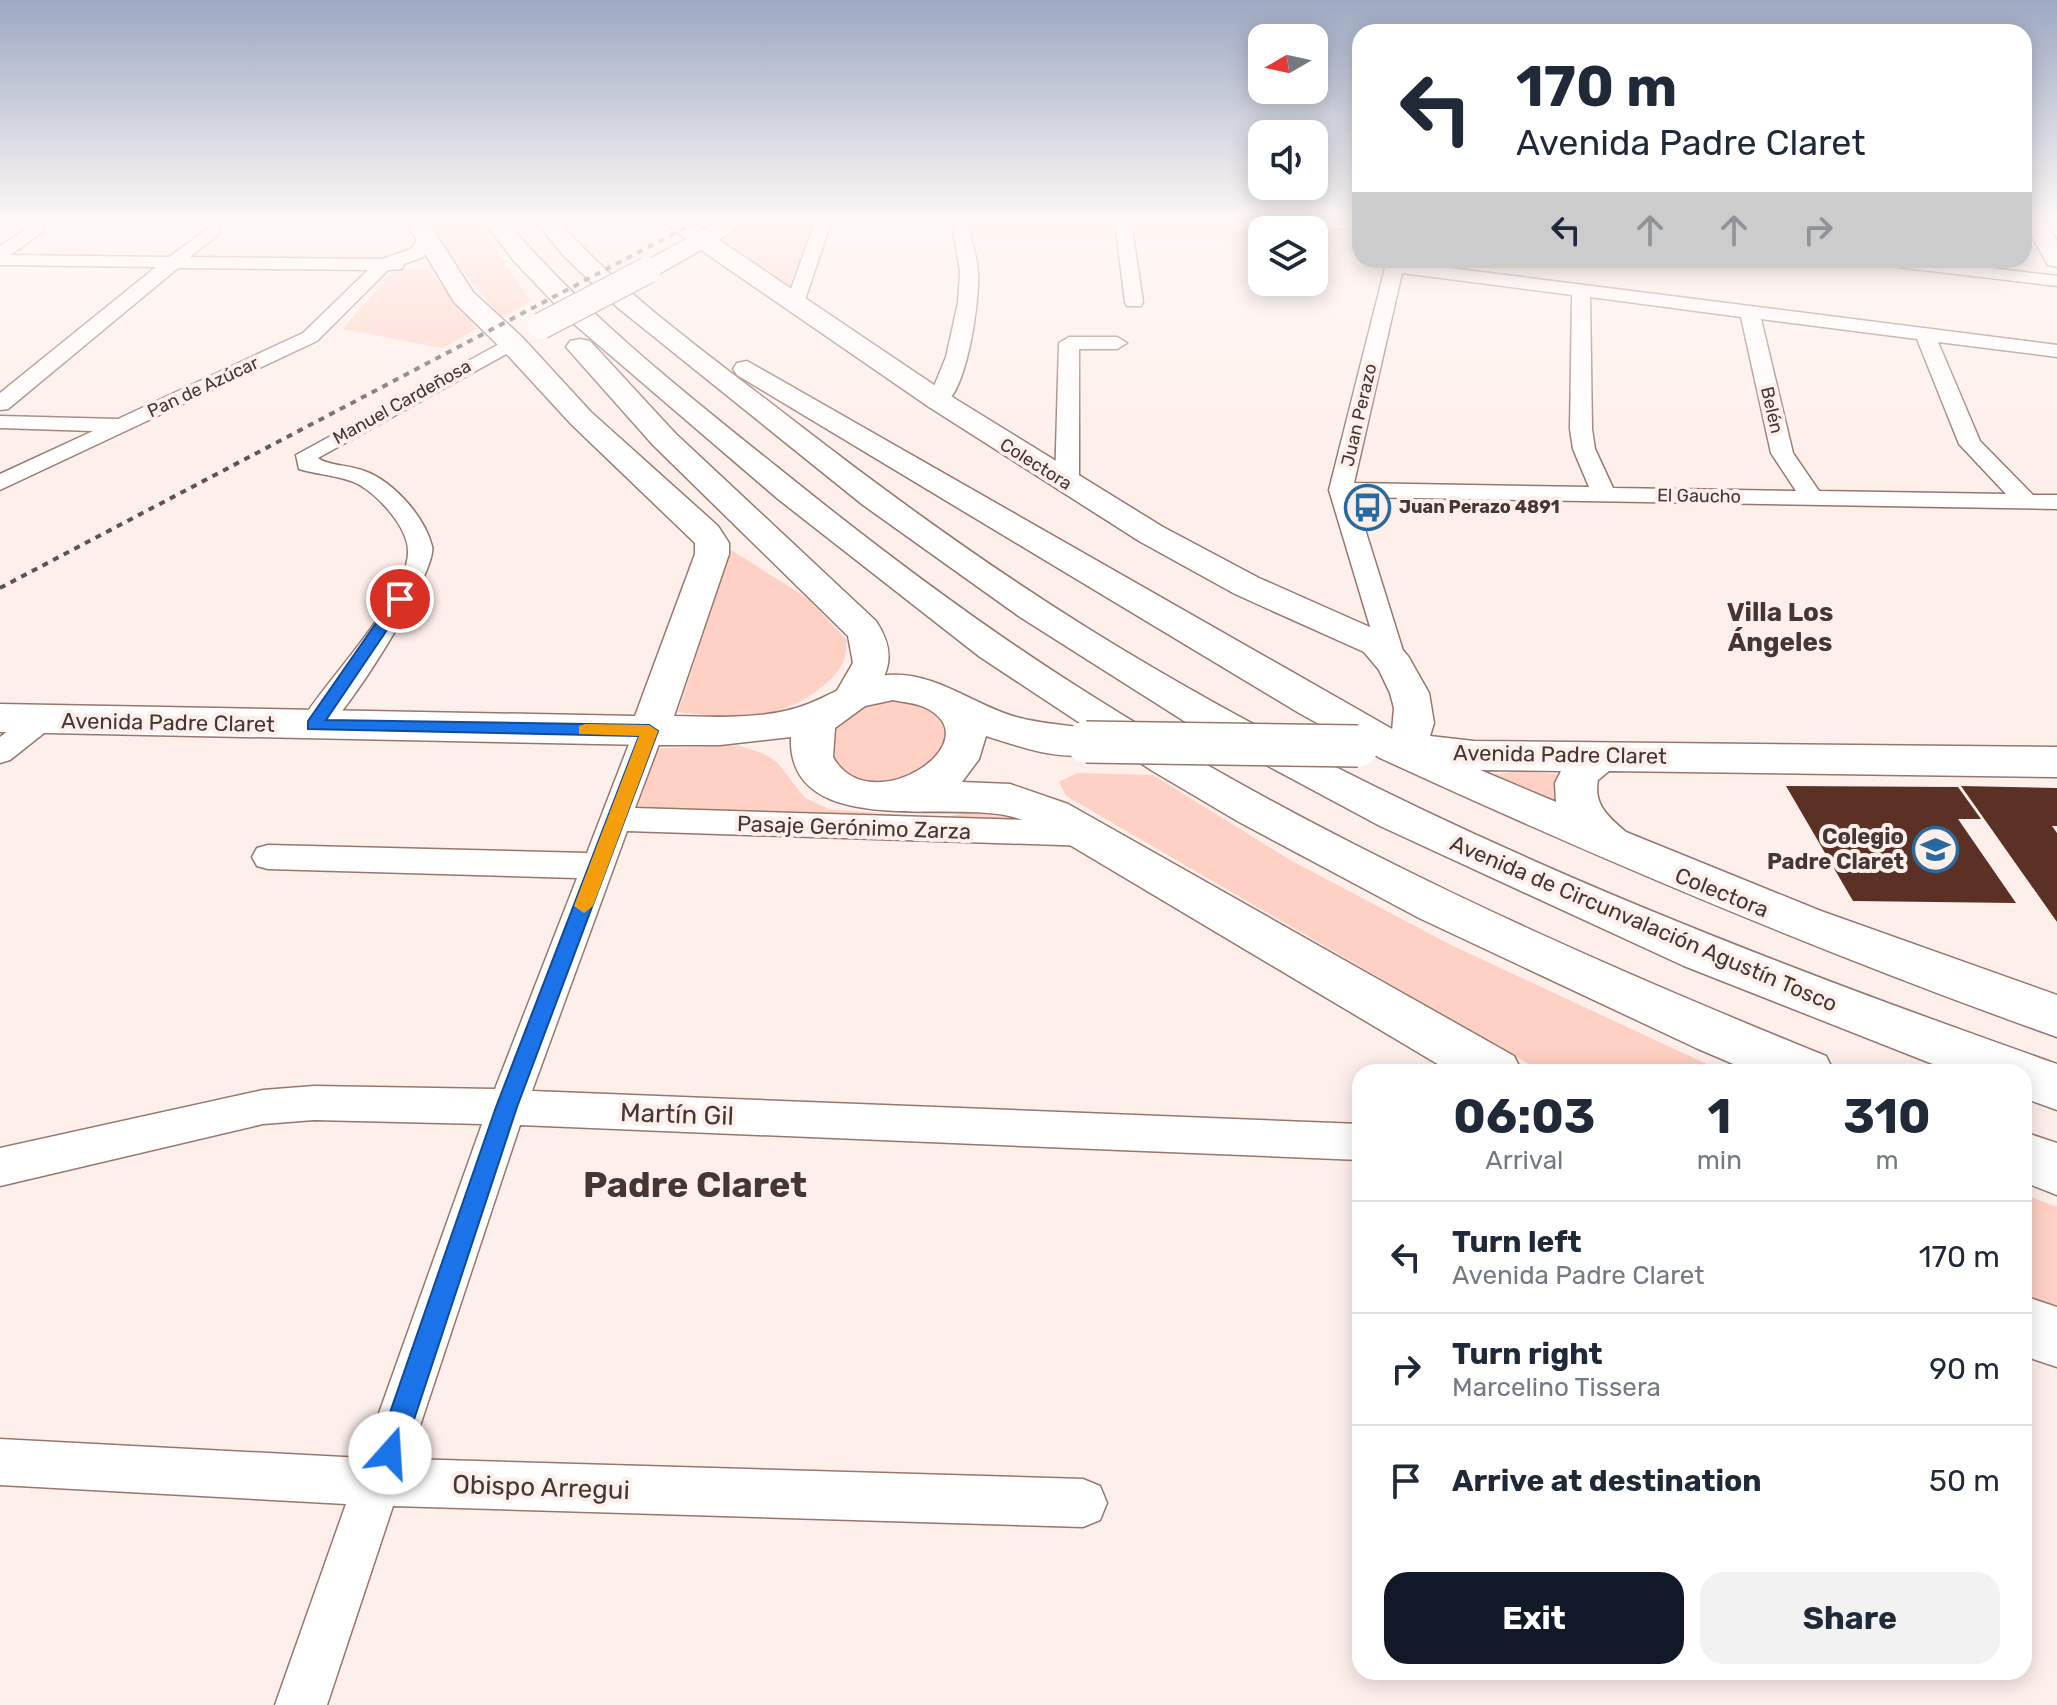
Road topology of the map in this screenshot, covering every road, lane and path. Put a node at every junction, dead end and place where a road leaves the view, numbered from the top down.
1 (125, 302) edge
2 (346, 302) edge
3 (468, 302) edge
4 (541, 302) edge
5 (565, 302) edge
6 (588, 302) edge
7 (626, 302) edge
8 (648, 302) edge
9 (966, 302) edge
10 (1386, 302) edge
11 (1581, 302) edge
12 (1662, 302) edge
13 (795, 303) edge
14 (1750, 313) junction
15 (1925, 334) junction
16 (512, 343) junction
17 (1117, 343) dead end
18 (2057, 351) edge
19 (939, 401) junction
20 (0, 404) edge
21 (0, 422) edge
22 (121, 425) junction
23 (0, 483) edge
24 (1067, 483) junction
25 (1341, 490) junction
26 (1604, 494) junction
27 (1813, 499) junction
28 (2027, 502) junction
29 (2057, 502) edge
30 (1390, 654) junction
31 (841, 703) junction
32 (954, 708) junction
33 (0, 718) edge
34 (43, 719) junction
35 (313, 725) junction
36 (649, 731) junction
37 (720, 731) junction
38 (1354, 737) junction
39 (1075, 742) junction
40 (0, 753) edge
41 (1611, 754) junction
42 (2057, 762) edge
43 (815, 765) junction
44 (950, 772) junction
45 (906, 794) junction
46 (618, 819) junction
47 (1090, 834) junction
48 (1622, 851) junction
49 (268, 857) dead end
50 (599, 866) junction
51 (2057, 1016) edge
52 (1482, 1064) edge
53 (1789, 1064) edge
54 (1993, 1064) edge
55 (2032, 1078) edge
56 (2057, 1087) edge
57 (507, 1107) junction
58 (1352, 1142) edge
59 (2032, 1160) edge
60 (0, 1167) edge
61 (2057, 1169) edge
62 (2032, 1329) edge
63 (2057, 1337) edge
64 (0, 1462) edge
65 (380, 1482) junction
66 (1083, 1503) dead end
67 (301, 1705) edge

1 - 20 street
2 - 22 street, Pan de Azúcar
3 - 16 main road
4 - 31 main road
5 - 53 main road
6 - 16 main road, bridge
7 - 54 main road, Avenida de Circunvalación Agustín Tosco
8 - 38 main road, Colectora
9 - 19 street
10 - 25 street, Juan Perazo
11 - 26 street
12 - 14 street
13 - 19 main road, Colectora
14 - 15 street
14 - 27 street, Belén
15 - 18 street
15 - 28 street
16 - 35 street, Manuel Cardeñosa
16 - 36 main road
17 - 24 street
19 - 24 main road, Colectora
21 - 22 street
22 - 23 street, Pan de Azúcar
24 - 30 main road, Colectora
25 - 26 street, El Gaucho
25 - 30 street, Juan Perazo
26 - 27 street, El Gaucho
27 - 28 street, El Gaucho
28 - 29 street, El Gaucho
30 - 38 main road, Juan Perazo
31 - 32 main road
31 - 37 main road, Avenida Padre Claret
31 - 43 main road
32 - 39 main road, Avenida Padre Claret
32 - 44 main road
33 - 34 main road, Avenida Padre Claret
34 - 35 main road, Avenida Padre Claret
34 - 40 street
35 - 36 main road, Avenida Padre Claret
36 - 37 main road, Avenida Padre Claret
36 - 46 street
37 - 43 main road, Avenida Padre Claret
38 - 39 main road, Avenida Padre Claret, bridge
38 - 41 main road, Avenida Padre Claret
38 - 48 main road, Colectora
39 - 44 main road, Avenida Padre Claret
41 - 42 main road, Avenida Padre Claret
41 - 48 main road
43 - 45 main road
44 - 45 main road
45 - 47 main road
46 - 47 street, Pasaje Gerónimo Zarza
46 - 50 street
47 - 52 main road
48 - 51 main road, Colectora
49 - 50 street
50 - 57 street
55 - 56 main road
57 - 58 street, Martín Gil
57 - 60 street, Martín Gil
57 - 65 street
59 - 61 main road
62 - 63 main road
64 - 65 street, Obispo Arregui
65 - 66 street, Obispo Arregui
65 - 67 street

